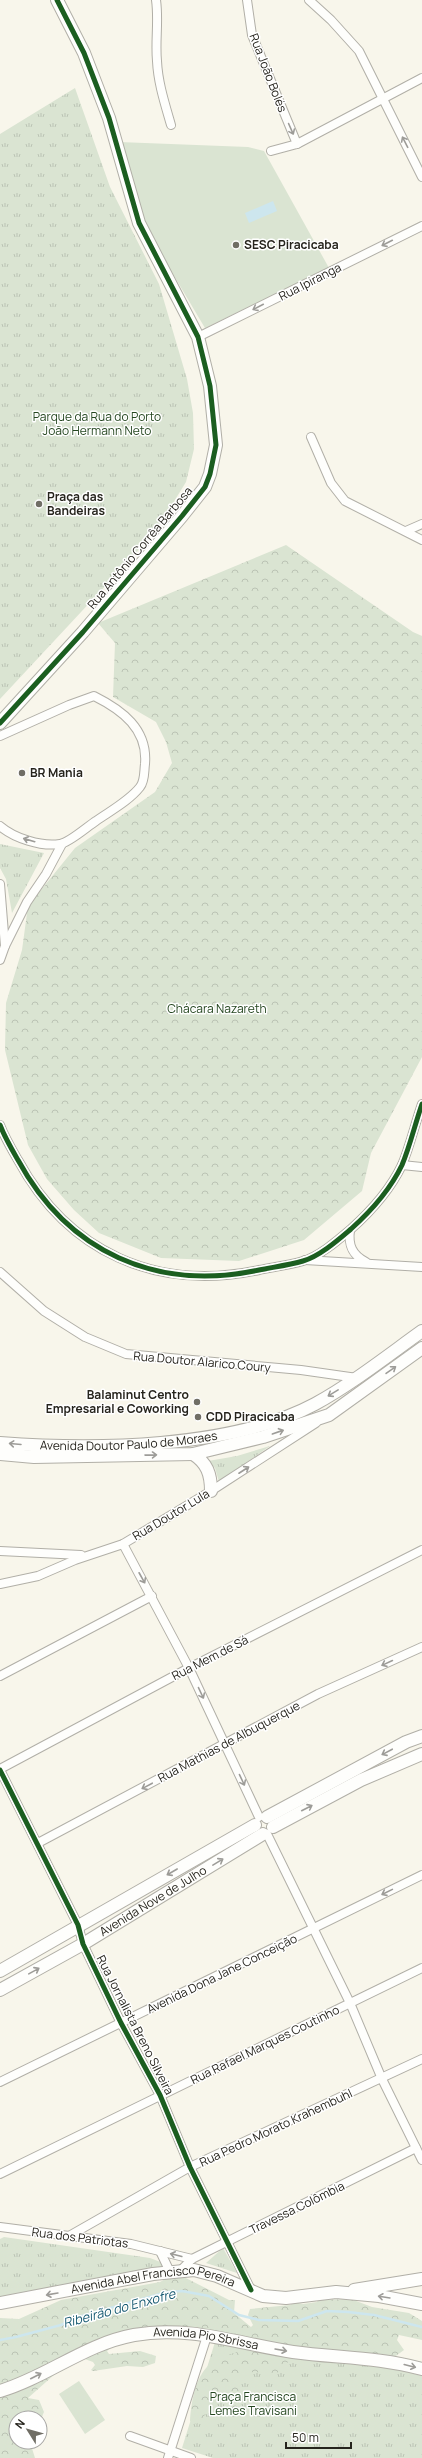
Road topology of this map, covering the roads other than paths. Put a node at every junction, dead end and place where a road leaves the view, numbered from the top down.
1 (57, 0) edge
2 (156, 0) edge
3 (247, 0) edge
4 (309, 0) edge
5 (422, 78) edge
6 (383, 99) junction
7 (171, 124) dead end
8 (297, 144) junction
9 (271, 151) dead end
10 (422, 177) edge
11 (422, 226) edge
12 (198, 338) junction
13 (311, 437) dead end
14 (422, 524) edge
15 (406, 531) junction
16 (422, 540) edge
17 (0, 723) edge
18 (0, 736) edge
19 (0, 826) edge
20 (62, 844) junction
21 (0, 884) edge
22 (5, 946) junction
23 (0, 960) edge
24 (422, 1104) edge
25 (0, 1125) edge
26 (402, 1165) junction
27 (422, 1167) edge
28 (350, 1230) junction
29 (304, 1260) junction
30 (367, 1263) junction
31 (422, 1267) edge
32 (0, 1272) edge
33 (422, 1331) edge
34 (422, 1348) edge
35 (357, 1378) junction
36 (329, 1415) junction
37 (0, 1443) edge
38 (0, 1454) edge
39 (192, 1454) junction
40 (211, 1491) junction
41 (123, 1544) junction
42 (422, 1550) edge
43 (0, 1551) edge
44 (87, 1556) junction
45 (0, 1584) edge
46 (152, 1596) junction
47 (422, 1646) edge
48 (189, 1668) junction
49 (0, 1676) edge
50 (422, 1736) edge
51 (226, 1745) junction
52 (422, 1754) edge
53 (0, 1770) edge
54 (264, 1826) junction
55 (38, 1844) junction
56 (422, 1875) edge
57 (78, 1925) junction
58 (313, 1928) junction
59 (83, 1944) junction
60 (422, 1968) edge
61 (0, 1971) edge
62 (0, 1990) edge
63 (350, 2004) junction
64 (121, 2024) junction
65 (422, 2058) edge
66 (382, 2079) junction
67 (0, 2082) edge
68 (160, 2095) junction
69 (416, 2148) junction
70 (422, 2160) edge
71 (190, 2167) junction
72 (0, 2174) edge
73 (0, 2227) edge
74 (69, 2236) junction
75 (227, 2242) junction
76 (160, 2251) junction
77 (192, 2259) junction
78 (175, 2271) junction
79 (422, 2279) edge
80 (251, 2290) junction
81 (336, 2292) junction
82 (0, 2303) edge
83 (422, 2304) edge
84 (208, 2336) junction
85 (422, 2369) edge
86 (0, 2391) edge
87 (130, 2436) dead end
88 (169, 2454) edge
89 (191, 2458) edge

1 - 12 main road, Rua Antônio Corrêa Barbosa
2 - 7 street
3 -> 8 street, Rua João Bolés
4 - 6 street
5 - 6 street
6 - 8 street
10 -> 6 street
8 - 9 street
11 -> 12 street, Rua Ipiranga
12 - 17 main road, Rua Antônio Corrêa Barbosa
13 - 15 street
14 - 15 street
15 - 16 street
18 - 20 street
20 -> 19 street
20 - 22 street
21 - 22 street
22 - 23 street
24 - 26 street
25 - 29 street
26 - 27 street
26 - 28 street
28 - 29 street
28 - 30 street
29 - 30 street
30 - 31 street
32 - 35 street, Rua Doutor Alarico Coury
33 - 35 main road, Avenida Doutor Paulo de Moraes
36 -> 34 main road, Avenida Doutor Paulo de Moraes
35 -> 37 main road, Avenida Doutor Paulo de Moraes
39 -> 36 main road, Avenida Doutor Paulo de Moraes
40 -> 36 street, Rua Doutor Lula
38 -> 39 main road, Avenida Doutor Paulo de Moraes
39 - 40 main road
40 - 41 street, Rua Doutor Lula
41 - 44 street, Rua Doutor Lula
41 -> 46 street
42 - 48 street, Rua Mem de Sá
43 - 44 street
44 - 45 street, Rua Doutor Lula
46 - 48 street
46 - 49 street
47 -> 51 street, Rua Mathias de Albuquerque
48 -> 51 street
48 - 53 street, Rua Mem de Sá
50 -> 54 main road, Avenida Nove de Julho
51 -> 54 street
51 -> 55 street, Rua Mathias de Albuquerque
54 -> 52 main road, Avenida Nove de Julho
53 - 55 street, Rua Jornalista Breno Silveira
54 -> 57 main road, Avenida Nove de Julho
54 - 58 street
59 -> 54 main road, Avenida Nove de Julho
55 - 57 street, Rua Jornalista Breno Silveira
56 -> 58 street, Avenida Dona Jane Conceição
57 - 59 street, Rua Jornalista Breno Silveira
57 - 61 main road, Avenida Nove de Julho
58 - 63 street
58 - 64 street, Avenida Dona Jane Conceição
62 -> 59 main road, Avenida Nove de Julho
59 - 64 street, Rua Jornalista Breno Silveira
60 - 63 street, Rua Rafael Marques Coutinho
63 - 66 street
63 - 68 street, Rua Rafael Marques Coutinho
64 - 67 street, Avenida Dona Jane Conceição
64 - 68 street, Rua Jornalista Breno Silveira
65 - 66 street, Rua Pedro Morato Krahembuhl
66 - 69 street
66 - 71 street, Rua Pedro Morato Krahembuhl
68 - 71 street, Rua Jornalista Breno Silveira
68 - 72 street, Rua Rafael Marques Coutinho
69 - 70 street
69 - 75 street, Travessa Colômbia
71 - 74 street, Rua Pedro Morato Krahembuhl
71 - 75 street, Rua Jornalista Breno Silveira
73 - 74 street, Rua dos Patriotas
74 - 76 street, Rua dos Patriotas
75 - 77 street, Travessa Colômbia
75 - 80 street, Rua Jornalista Breno Silveira
77 -> 76 street, Rua dos Patriotas
76 - 78 street
77 - 78 street, Travessa Colômbia
78 - 80 main road, Avenida Abel Francisco Pereira
78 -> 82 main road, Avenida Abel Francisco Pereira
79 - 81 main road
80 - 81 main road, Avenida Abel Francisco Pereira
83 -> 81 main road, Avenida Abel Francisco Pereira
84 -> 85 main road, Avenida Pio Sbrissa
86 -> 84 main road, Avenida Pio Sbrissa
84 - 88 street
87 - 88 street
88 - 89 street

